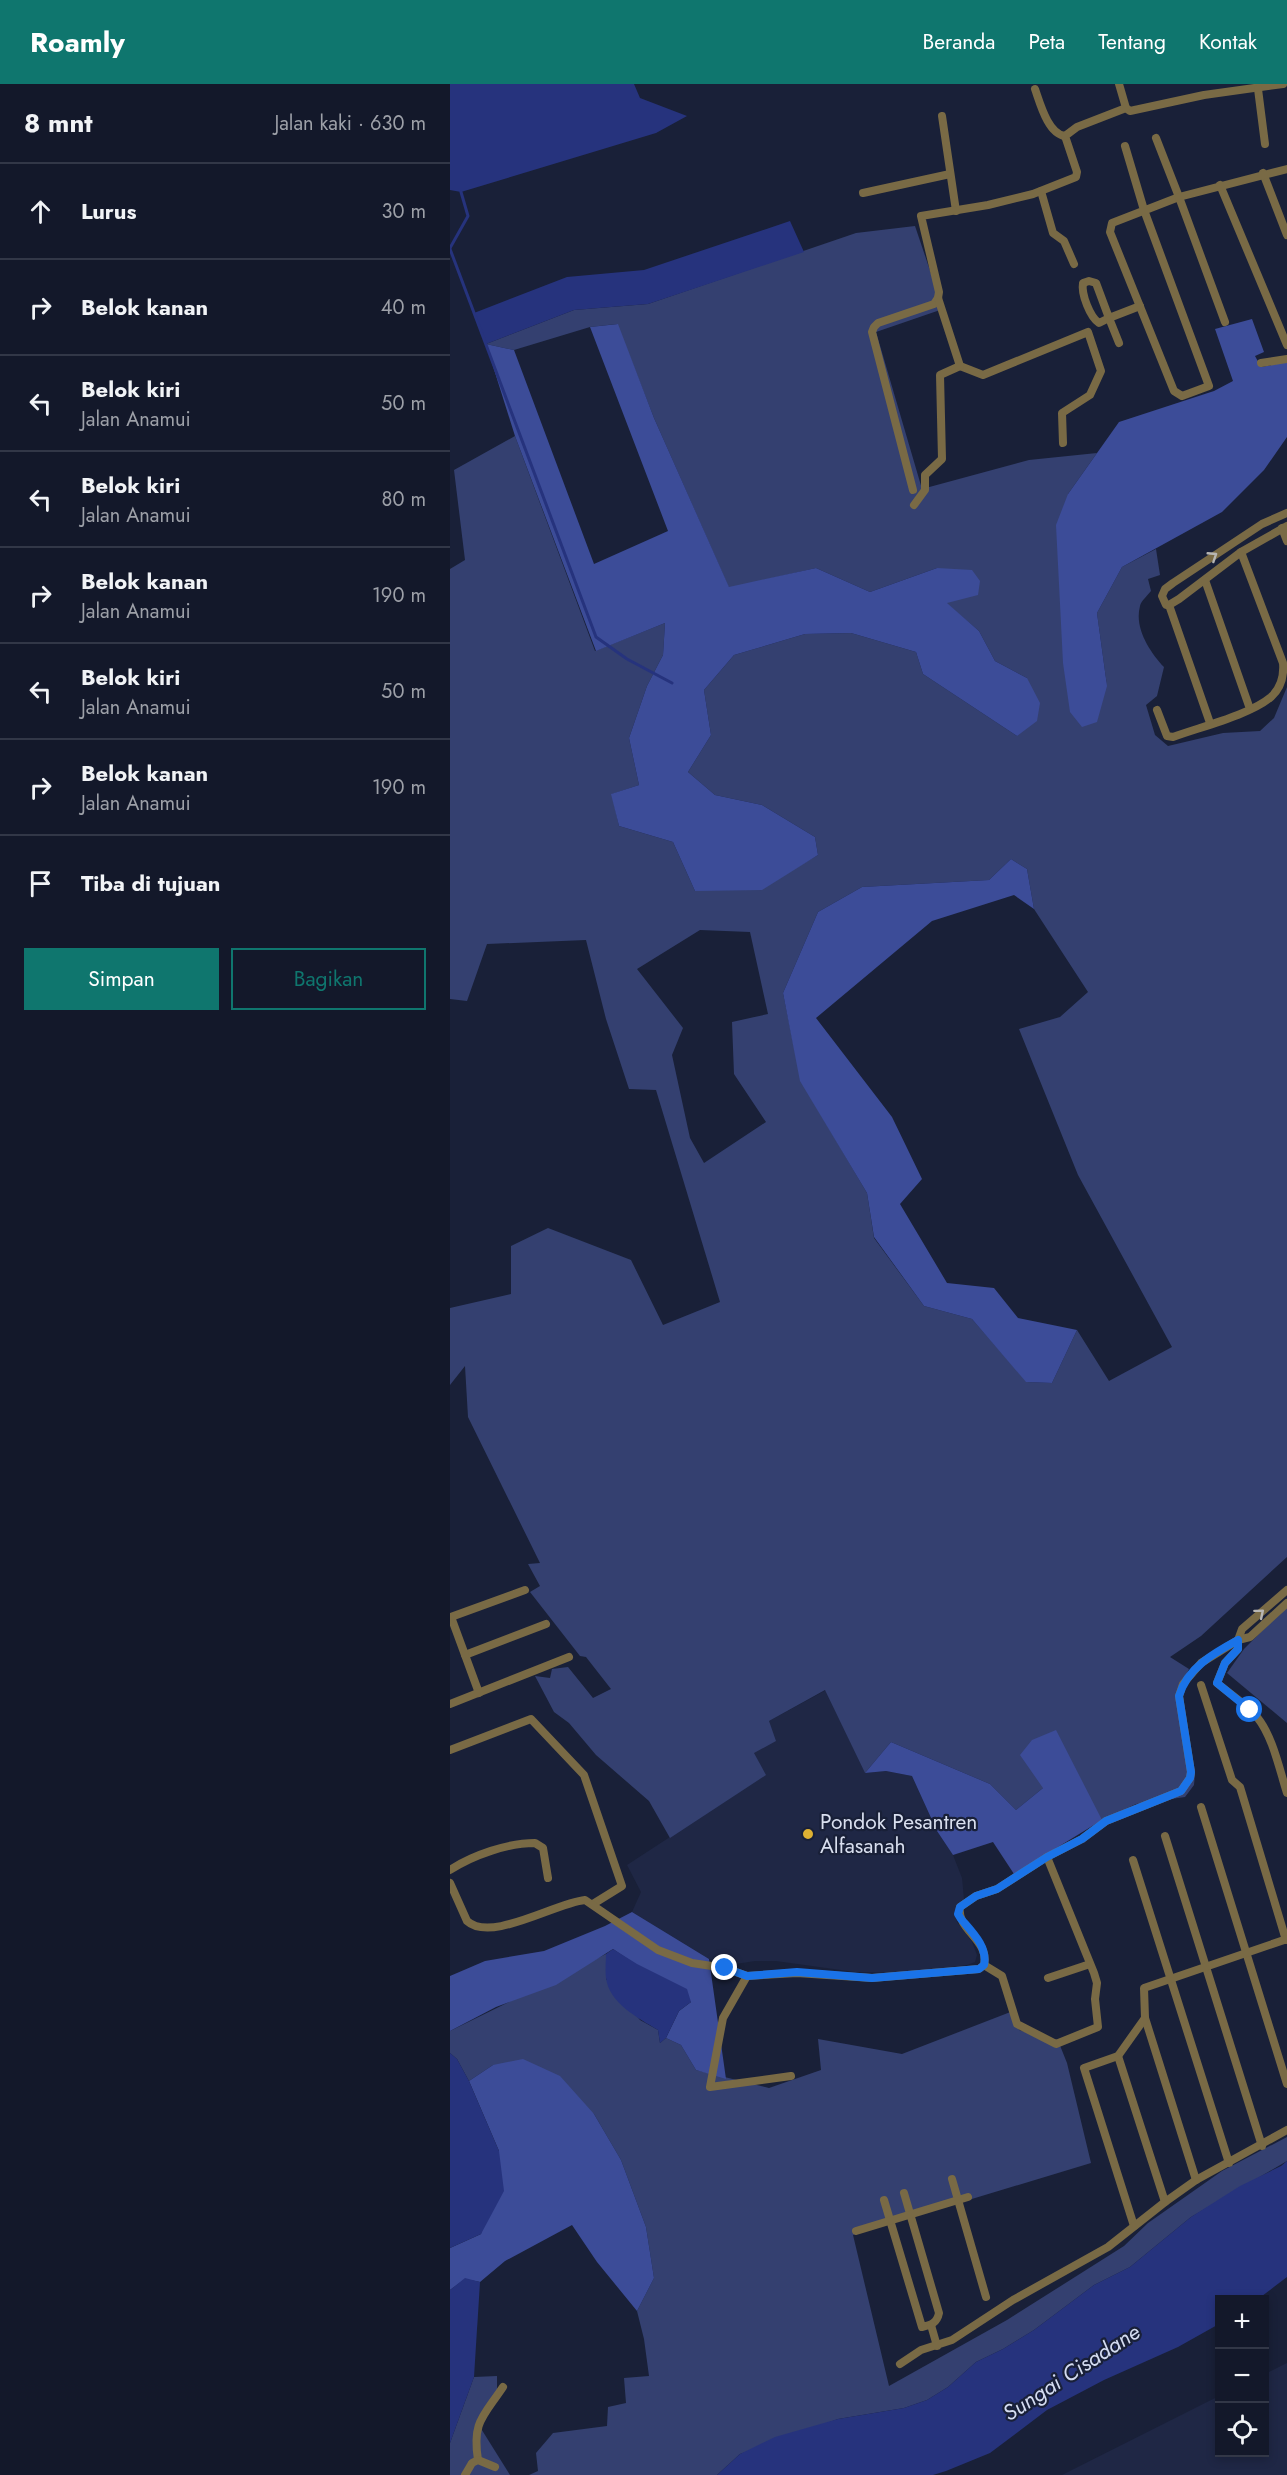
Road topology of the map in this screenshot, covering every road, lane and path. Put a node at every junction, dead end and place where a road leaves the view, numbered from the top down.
1 (1119, 84) edge
2 (1282, 84) edge
3 (1035, 89) dead end
4 (1258, 89) junction
5 (1126, 108) junction
6 (942, 116) dead end
7 (1065, 136) junction
8 (1156, 138) dead end
9 (1265, 144) dead end
10 (1125, 146) dead end
11 (1287, 169) edge
12 (1263, 173) junction
13 (950, 174) junction
14 (1220, 185) junction
15 (1041, 190) junction
16 (863, 194) dead end
17 (1179, 197) junction
18 (1144, 210) junction
19 (956, 211) junction
20 (1287, 235) edge
21 (1074, 264) dead end
22 (938, 298) junction
23 (1140, 306) junction
24 (1109, 318) junction
25 (1225, 322) dead end
26 (1119, 343) dead end
27 (1287, 345) edge
28 (1287, 359) edge
29 (1261, 363) dead end
30 (960, 366) junction
31 (1063, 443) dead end
32 (913, 490) dead end
33 (914, 505) dead end
34 (1287, 513) edge
35 (1285, 527) edge
36 (1287, 541) edge
37 (1241, 552) junction
38 (1205, 580) junction
39 (1169, 605) junction
40 (1250, 709) junction
41 (1157, 710) dead end
42 (1210, 723) junction
43 (525, 1590) dead end
44 (1287, 1590) edge
45 (1287, 1603) edge
46 (546, 1624) dead end
47 (1238, 1640) junction
48 (465, 1655) junction
49 (569, 1657) dead end
50 (1201, 1685) dead end
51 (479, 1693) junction
52 (450, 1704) edge
53 (451, 1746) edge
54 (1287, 1792) edge
55 (1201, 1807) dead end
56 (1165, 1836) dead end
57 (1047, 1857) junction
58 (1133, 1860) dead end
59 (450, 1870) edge
60 (548, 1878) dead end
61 (450, 1883) edge
62 (593, 1904) junction
63 (1287, 1940) edge
64 (1246, 1953) junction
65 (1090, 1964) junction
66 (984, 1965) junction
67 (1206, 1965) junction
68 (747, 1976) junction
69 (1048, 1978) dead end
70 (1171, 1978) junction
71 (1145, 2018) junction
72 (1118, 2056) junction
73 (790, 2076) dead end
74 (1287, 2084) edge
75 (1287, 2130) edge
76 (1262, 2146) junction
77 (1229, 2163) junction
78 (952, 2179) dead end
79 (1196, 2180) junction
80 (904, 2193) dead end
81 (968, 2197) dead end
82 (884, 2200) dead end
83 (958, 2200) junction
84 (1165, 2202) junction
85 (910, 2214) junction
86 (890, 2220) junction
87 (1134, 2226) junction
88 (856, 2231) dead end
89 (986, 2297) dead end
90 (931, 2325) junction
91 (937, 2346) junction
92 (900, 2364) dead end
93 (503, 2387) dead end
94 (478, 2460) junction
95 (495, 2467) dead end
96 (465, 2475) edge

1 - 5 street
2 - 4 street
3 - 7 street
4 - 5 street
4 - 9 street
5 - 7 street
6 - 13 street
7 - 15 street
8 - 17 street
10 - 18 street
11 - 12 street
12 - 14 street
12 - 20 street
13 - 16 street
13 - 19 street
14 - 17 street
14 - 27 street
15 - 19 street
15 - 21 street
17 - 18 street
17 - 25 street
18 - 23 street
18 - 23 street
19 - 22 street
22 - 30 street
22 - 32 street
23 - 24 street
24 - 24 street
24 - 26 street
28 - 29 street
30 - 31 street
30 - 33 street
39 -> 34 street
35 - 36 street
35 - 37 street
37 - 38 street
37 - 40 street
38 - 39 street
38 - 40 street
39 - 42 street
40 - 42 street
41 - 42 street
43 - 48 street
47 -> 44 street
45 - 47 street
46 - 48 street
47 - 54 street
47 - 57 street
48 - 51 street
49 - 51 street
50 - 63 street
51 - 52 street
53 - 62 street
55 - 64 street
56 - 67 street
57 - 65 street
57 - 66 street
58 - 70 street
59 - 60 street
61 - 62 street
62 - 68 street
63 - 64 street
64 - 67 street
64 - 74 street
65 - 66 street
65 - 69 street
66 - 68 street
67 - 70 street
67 - 76 street
68 - 73 street
70 - 71 street
70 - 77 street
71 - 72 street
71 - 79 street
72 - 84 street
72 - 87 street
75 - 76 street
76 - 77 street
77 - 79 street
78 - 83 street
79 - 84 street
80 - 85 street
81 - 83 street
82 - 86 street
83 - 85 street
83 - 89 street
84 - 87 street
85 - 86 street
85 - 90 street
86 - 88 street
86 - 90 street
87 - 91 street
90 - 91 street
91 - 92 street
93 - 94 street
94 - 95 street
94 - 96 street

